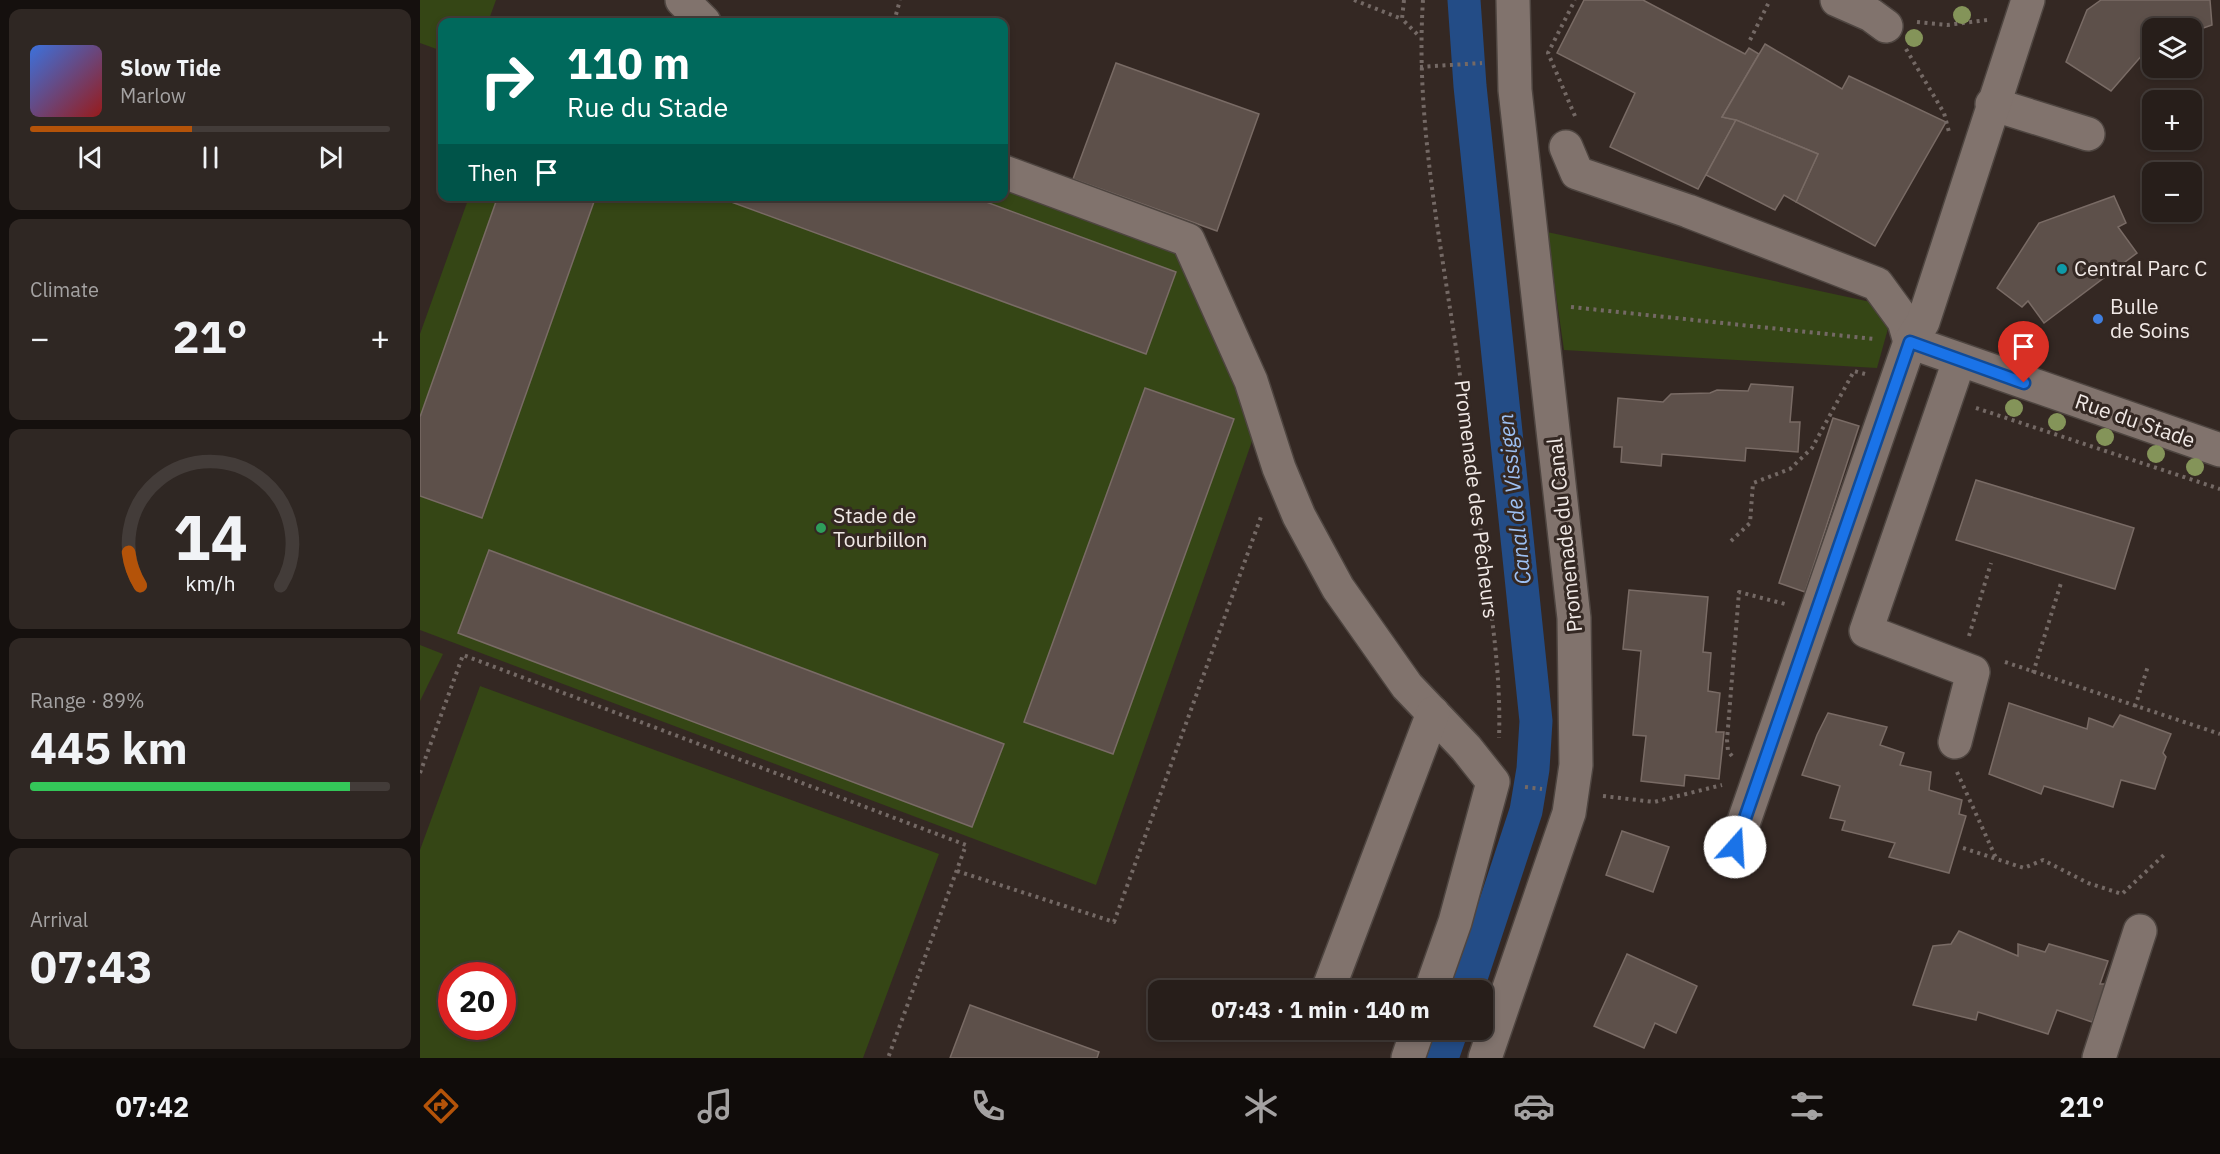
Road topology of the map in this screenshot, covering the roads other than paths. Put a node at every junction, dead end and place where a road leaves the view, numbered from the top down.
1 (682, 0) edge
2 (1513, 0) edge
3 (1837, 0) edge
4 (2025, 8) edge
5 (700, 18) edge
6 (1886, 26) road end
7 (1992, 104) junction
8 (1571, 132) road end
9 (2088, 134) dead end
10 (1008, 173) edge
11 (1910, 342) junction
12 (1959, 361) junction
13 (2220, 450) edge
14 (1432, 713) junction
15 (1955, 742) road end
16 (1735, 847) dead end
17 (2140, 931) dead end
18 (1332, 980) edge
19 (1435, 980) edge
20 (1414, 1040) edge
21 (1408, 1058) edge
22 (1485, 1058) edge
23 (2099, 1058) edge

1 - 5 street
2 - 22 street, Promenade du Canal
3 - 6 street
4 - 7 street
7 - 9 street
7 - 11 street
8 - 11 street
10 - 14 street
11 - 12 street, Rue du Stade
11 - 16 street
12 - 13 street, Rue du Stade
12 - 15 street
14 - 18 street
14 - 19 street
17 - 23 street
20 - 21 street

